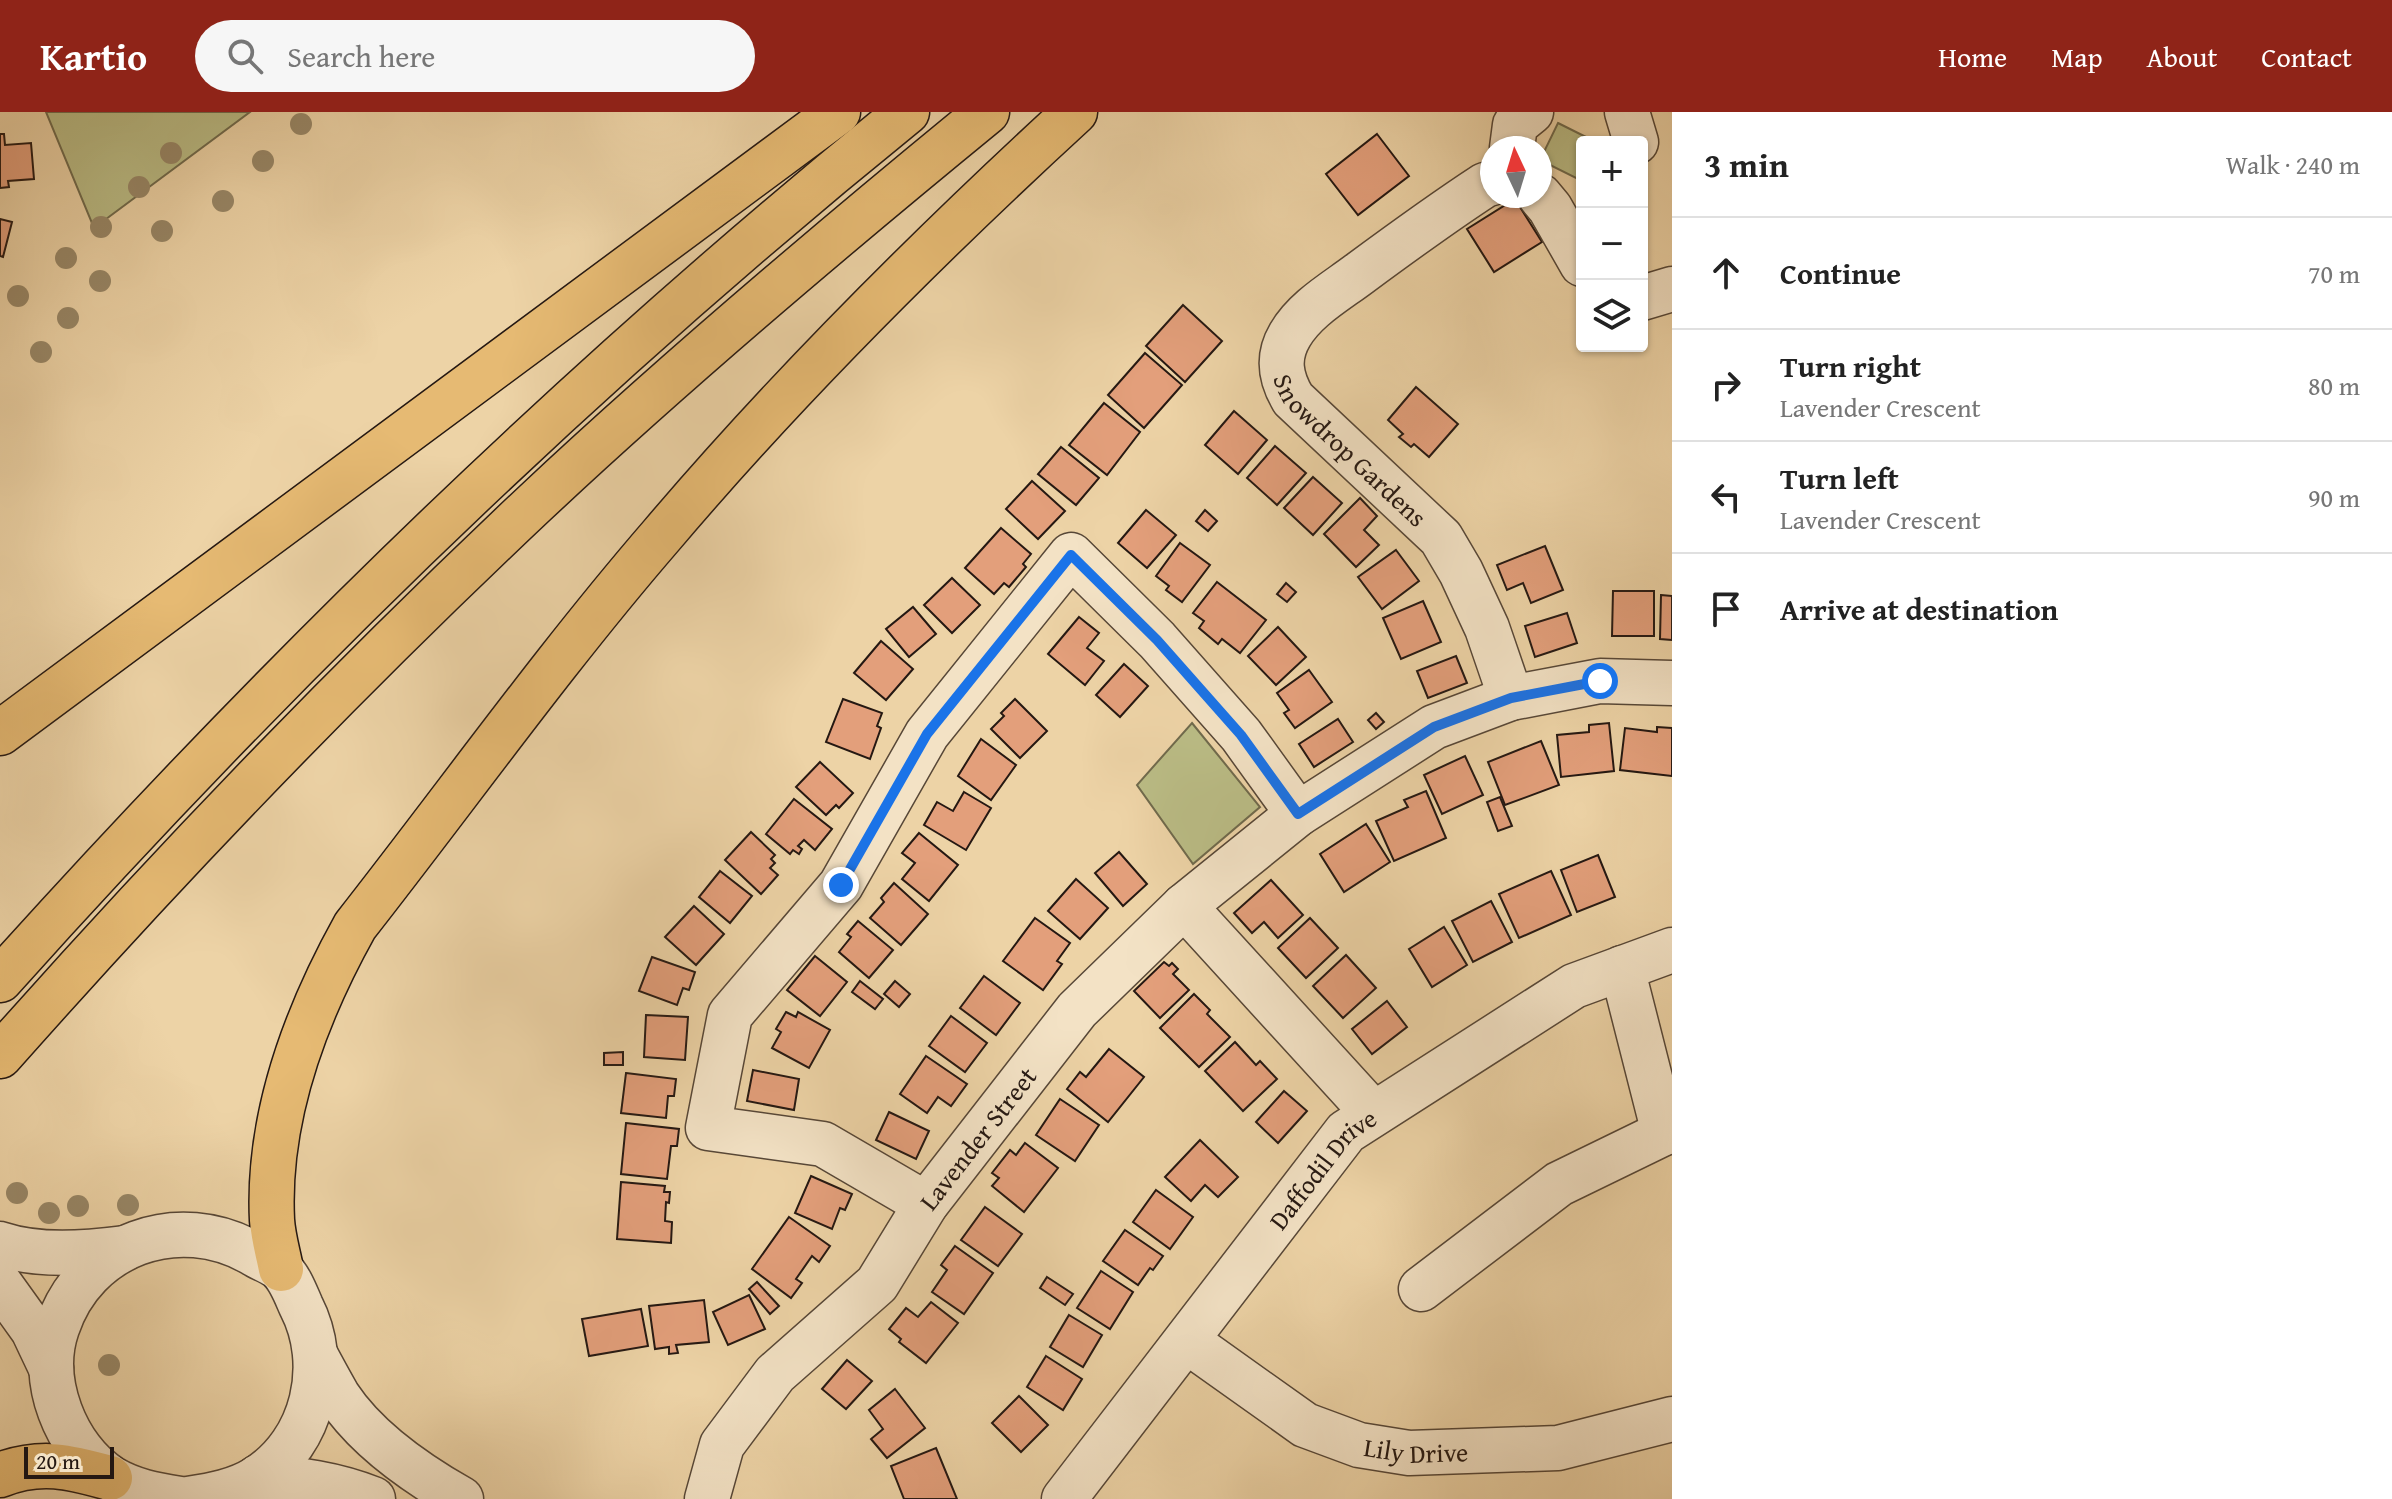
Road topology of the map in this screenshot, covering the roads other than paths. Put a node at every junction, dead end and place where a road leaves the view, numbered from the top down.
1 (838, 112) edge
2 (907, 112) edge
3 (987, 112) edge
4 (1075, 112) edge
5 (1531, 112) edge
6 (1627, 112) edge
7 (1514, 136) edge
8 (1634, 136) edge
9 (1480, 188) edge
10 (1550, 208) edge
11 (1576, 254) edge
12 (1672, 289) edge
13 (1648, 296) edge
14 (1672, 683) edge
15 (1511, 698) junction
16 (0, 733) edge
17 (1298, 814) junction
18 (1184, 906) junction
19 (1672, 950) edge
20 (1622, 968) junction
21 (0, 980) edge
22 (0, 1056) edge
23 (1373, 1113) junction
24 (1668, 1131) edge
25 (926, 1204) junction
26 (0, 1244) edge
27 (125, 1248) junction
28 (281, 1269) junction
29 (0, 1284) edge
30 (1421, 1289) dead end
31 (1187, 1341) junction
32 (317, 1358) junction
33 (51, 1368) junction
34 (1672, 1419) edge
35 (0, 1475) edge
36 (258, 1477) junction
37 (110, 1478) junction
38 (180, 1499) edge
39 (188, 1499) edge
40 (373, 1499) edge
41 (461, 1499) edge
42 (707, 1499) edge
43 (1064, 1499) edge

1 - 16 highway
2 - 21 highway
3 - 22 highway
4 - 28 highway
5 - 7 street
6 - 8 street
9 - 15 street, Snowdrop Gardens
10 - 11 street
12 - 13 street
14 - 15 street, Lavender Street
15 - 17 street, Lavender Street
17 - 18 street, Lavender Street
17 - 25 street
18 - 23 street
18 - 25 street, Lavender Street
19 - 20 street, Daffodil Drive
20 - 23 street, Daffodil Drive
20 - 24 street
23 - 31 street, Daffodil Drive
24 - 30 street
25 - 42 street, Lavender Street
26 - 27 street
27 - 28 street
27 - 33 street
28 - 32 street
29 - 33 street
31 - 34 street, Lily Drive
31 - 43 street, Daffodil Drive
32 - 36 street
32 - 41 street
33 - 37 street
35 - 37 highway
36 - 39 street
36 - 40 street
37 - 38 street

